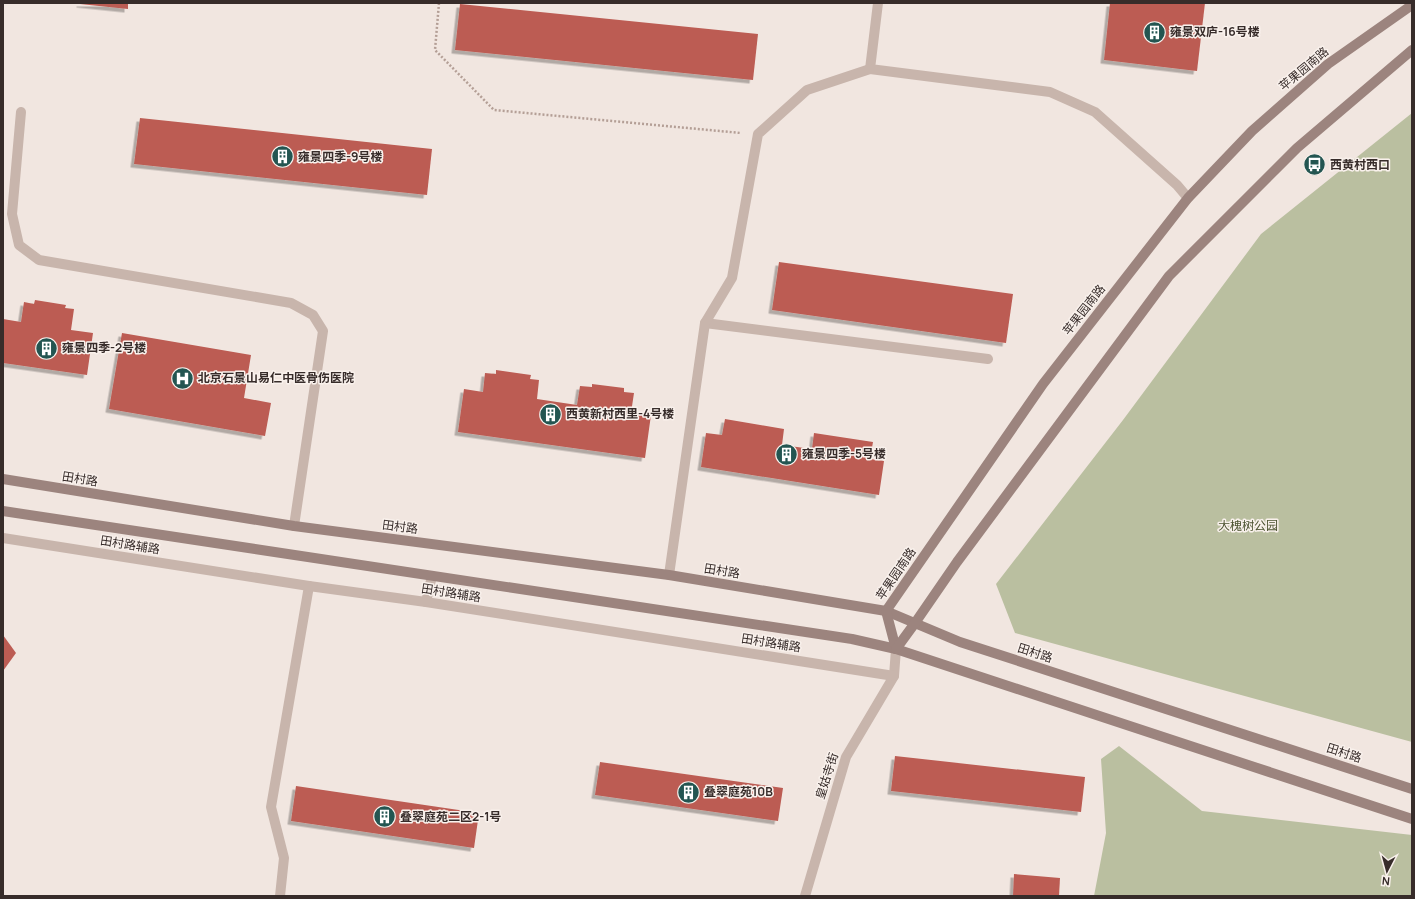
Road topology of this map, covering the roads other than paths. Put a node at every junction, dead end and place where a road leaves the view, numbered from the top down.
1 (878, 3) edge
2 (1412, 5) edge
3 (1412, 50) edge
4 (870, 69) junction
5 (22, 112) dead end
6 (1188, 198) junction
7 (705, 323) junction
8 (988, 359) dead end
9 (3, 479) edge
10 (3, 511) edge
11 (294, 526) junction
12 (3, 538) edge
13 (669, 575) junction
14 (432, 576) junction
15 (309, 586) junction
16 (426, 602) junction
17 (886, 611) junction
18 (915, 623) junction
19 (896, 648) junction
20 (894, 676) junction
21 (1412, 789) edge
22 (1412, 819) edge
23 (280, 896) edge
24 (805, 896) edge

1 - 4 street
2 - 6 main road, 苹果园南路
3 - 18 main road
4 - 6 street
4 - 7 street
5 - 11 street
6 - 17 main road, 苹果园南路
7 - 8 street
7 - 13 street
9 - 11 main road, 田村路
10 - 14 main road
11 - 13 main road, 田村路
12 - 15 street, 田村路辅路
13 - 17 main road, 田村路
14 - 16 street
14 - 19 main road
15 - 16 street, 田村路辅路
15 - 23 street
16 - 20 street, 田村路辅路
17 - 18 main road, 田村路
17 - 19 main road, 苹果园南路
18 - 19 main road
18 - 21 main road, 田村路
19 - 20 street, 皇姑寺街
19 - 22 main road
20 - 24 street, 皇姑寺街

